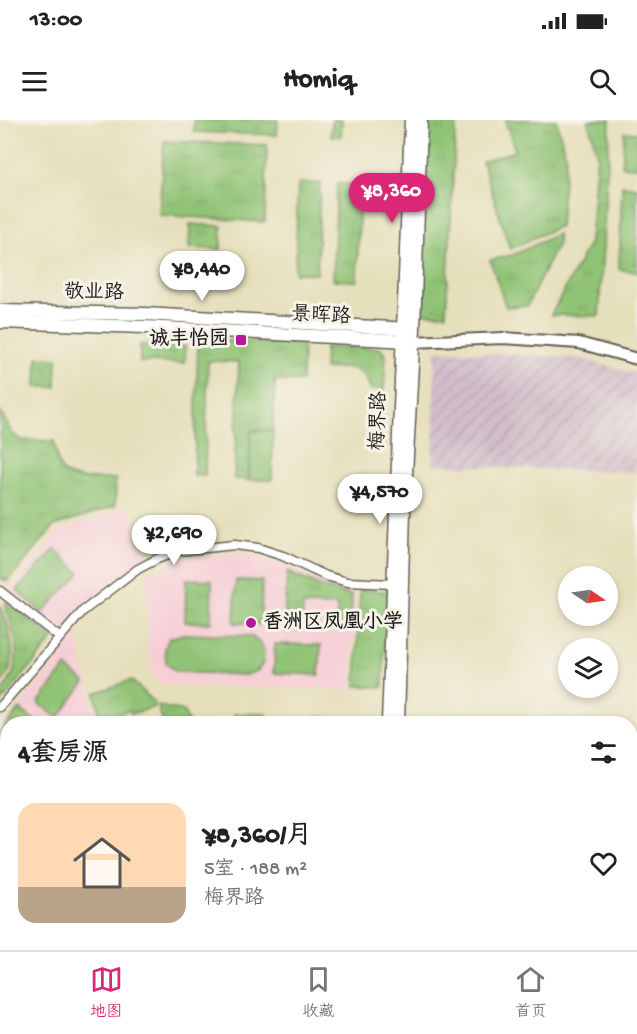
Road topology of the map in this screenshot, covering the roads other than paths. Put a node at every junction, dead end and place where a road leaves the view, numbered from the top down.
1 (411, 120) edge
2 (421, 120) edge
3 (0, 311) edge
4 (0, 322) edge
5 (409, 335) junction
6 (637, 359) edge
7 (392, 584) junction
8 (0, 591) edge
9 (59, 637) junction
10 (0, 707) edge
11 (388, 716) edge
12 (398, 716) edge

1 - 5 main road, 梅界路
2 - 5 main road
3 - 5 main road, 敬业路
4 - 5 main road, 景晖路
5 - 6 street, 景晖路
5 - 7 main road, 梅界路
5 - 12 main road
7 - 9 street
7 - 11 main road, 梅界路
8 - 9 street
9 - 10 street

